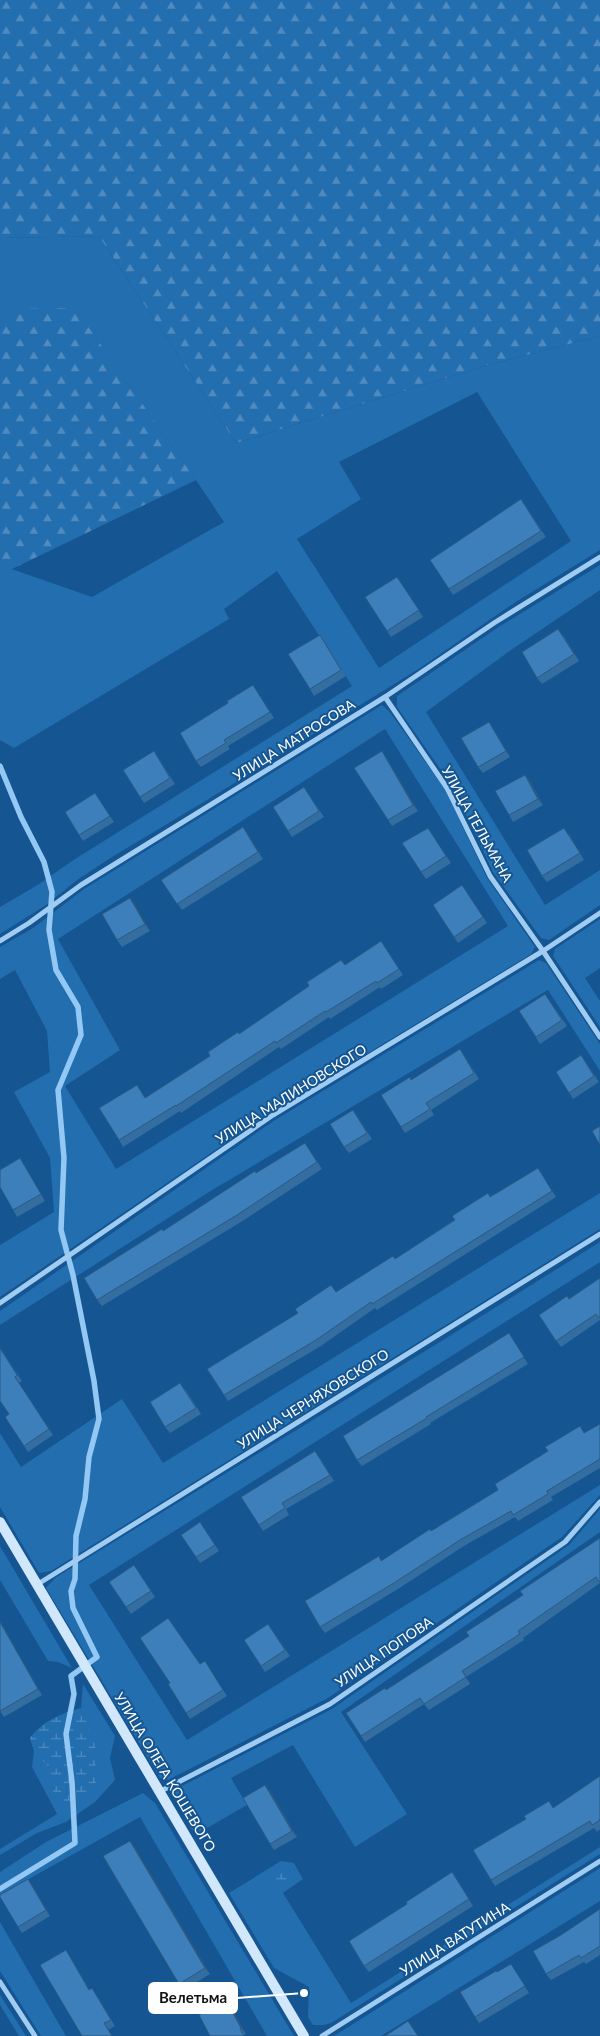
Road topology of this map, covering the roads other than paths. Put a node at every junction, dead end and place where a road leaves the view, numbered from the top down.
1 (600, 557) edge
2 (384, 696) junction
3 (600, 913) edge
4 (0, 941) edge
5 (543, 951) junction
6 (600, 1037) edge
7 (600, 1234) edge
8 (0, 1303) edge
9 (600, 1502) edge
10 (0, 1522) edge
11 (38, 1584) junction
12 (161, 1791) junction
13 (600, 1861) edge
14 (0, 1982) edge
15 (34, 2036) edge
16 (304, 2036) edge
17 (322, 2036) edge

1 - 2 street, УЛИЦА МАТРОСОВА
2 - 4 street, УЛИЦА МАТРОСОВА
2 - 5 street, УЛИЦА ТЕЛЬМАНА
3 - 5 street, УЛИЦА МАЛИНОВСКОГО
5 - 6 street, УЛИЦА ТЕЛЬМАНА
5 - 8 street, УЛИЦА МАЛИНОВСКОГО
7 - 11 street, УЛИЦА ЧЕРНЯХОВСКОГО
9 - 12 street, УЛИЦА ПОПОВА
10 - 11 street, УЛИЦА ОЛЕГА КОШЕВОГО
11 - 12 street, УЛИЦА ОЛЕГА КОШЕВОГО
12 - 16 street, УЛИЦА ОЛЕГА КОШЕВОГО
13 - 17 street, УЛИЦА ВАТУТИНА
14 - 15 street

